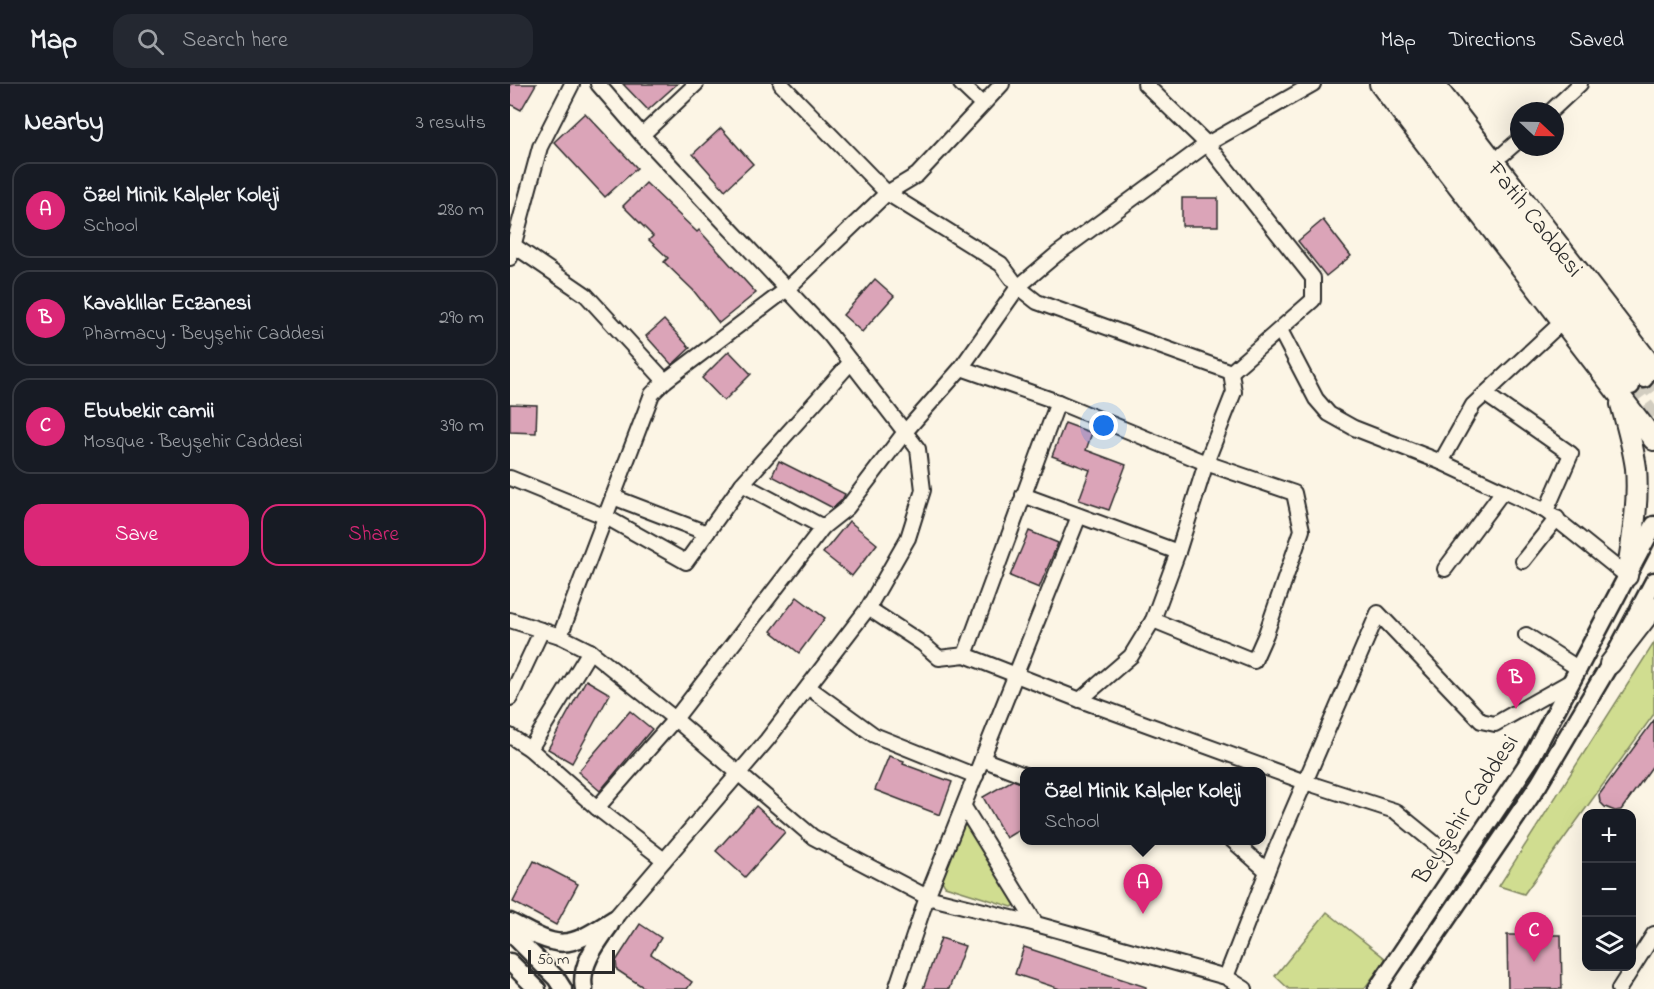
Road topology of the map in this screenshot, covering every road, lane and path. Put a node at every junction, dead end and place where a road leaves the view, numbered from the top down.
1 (572, 84) edge
2 (598, 84) edge
3 (696, 84) edge
4 (781, 84) edge
5 (961, 84) edge
6 (1002, 84) edge
7 (1145, 84) edge
8 (1313, 84) edge
9 (1380, 84) edge
10 (1399, 84) edge
11 (1416, 84) edge
12 (1434, 84) edge
13 (1580, 84) edge
14 (1561, 102) edge
15 (982, 104) junction
16 (642, 135) junction
17 (1207, 144) junction
18 (1510, 148) edge
19 (1503, 154) dead end
20 (887, 193) junction
21 (512, 252) edge
22 (1018, 287) junction
23 (787, 289) junction
24 (1563, 321) junction
25 (1280, 330) junction
26 (1626, 330) junction
27 (1654, 343) edge
28 (851, 362) junction
29 (961, 368) junction
30 (1231, 372) junction
31 (665, 381) junction
32 (1635, 387) edge
33 (1485, 394) junction
34 (1058, 402) junction
35 (1654, 410) edge
36 (905, 432) junction
37 (1654, 440) edge
38 (1441, 462) junction
39 (1206, 463) junction
40 (510, 478) edge
41 (742, 484) junction
42 (1503, 491) junction
43 (1023, 495) junction
44 (613, 497) junction
45 (1551, 515) junction
46 (1079, 516) junction
47 (606, 517) junction
48 (823, 527) junction
49 (707, 533) junction
50 (1652, 534) edge
51 (1178, 552) junction
52 (1523, 561) dead end
53 (1445, 570) dead end
54 (1627, 576) junction
55 (1654, 581) edge
56 (1654, 607) edge
57 (868, 608) junction
58 (510, 620) edge
59 (1153, 620) junction
60 (542, 630) junction
61 (1527, 635) dead end
62 (560, 636) junction
63 (590, 651) junction
64 (964, 655) junction
65 (1610, 664) junction
66 (1576, 674) junction
67 (1016, 675) junction
68 (808, 687) junction
69 (510, 698) edge
70 (1080, 700) junction
71 (675, 719) junction
72 (510, 736) edge
73 (530, 749) junction
74 (982, 759) junction
75 (1264, 767) edge
76 (1266, 768) edge
77 (738, 773) junction
78 (1020, 773) edge
79 (976, 776) junction
80 (1305, 782) junction
81 (964, 807) junction
82 (597, 808) junction
83 (1238, 845) edge
84 (664, 860) junction
85 (1460, 864) junction
86 (1267, 871) junction
87 (927, 897) junction
88 (614, 919) junction
89 (510, 922) edge
90 (1036, 924) junction
91 (510, 932) edge
92 (1654, 934) edge
93 (510, 962) edge
94 (1226, 977) junction
95 (537, 989) edge
96 (564, 989) edge
97 (584, 989) edge
98 (896, 989) edge
99 (1245, 989) edge
100 (1377, 989) edge
101 (1399, 989) edge
102 (1619, 989) edge

1 - 21 street
2 - 16 street
3 - 16 street
4 - 20 street
5 - 15 street
6 - 15 street
7 - 17 street
8 - 17 street
9 - 24 highway
10 - 32 main road, Fatih Caddesi
11 - 32 main road, Fatih Caddesi
12 - 26 highway
13 - 14 street
15 - 20 street
16 - 23 street
17 - 22 street
17 - 25 street
18 - 19 street
20 - 22 street
20 - 23 street
21 - 31 street
22 - 29 street
22 - 30 street
23 - 28 street
23 - 31 street
24 - 32 highway
24 - 33 street
25 - 30 street
25 - 38 street
26 - 27 highway
26 - 32 highway
28 - 36 street
28 - 41 street
29 - 34 street
29 - 36 street
30 - 39 street
31 - 44 street
32 - 35 highway
32 - 37 highway
32 - 54 highway
33 - 38 street
33 - 45 street
34 - 39 street
34 - 43 street
36 - 48 street
36 - 57 street
38 - 42 street
39 - 51 street
39 - 59 street
40 - 47 street
41 - 48 street
41 - 49 street
42 - 45 street
42 - 53 street
43 - 46 street
43 - 64 street
44 - 47 street
44 - 49 street
45 - 52 street
45 - 54 street
46 - 51 street
46 - 67 street
47 - 49 street
47 - 62 street
48 - 71 street
50 - 54 main road, Beyşehir Caddesi
51 - 59 street
54 - 66 main road, Beyşehir Caddesi
55 - 65 main road, Beyşehir Caddesi
56 - 65 highway
57 - 64 street
57 - 68 street
58 - 60 street
59 - 70 street
60 - 62 street
60 - 69 street
61 - 66 street
62 - 63 street
63 - 71 street
63 - 73 street
64 - 67 street
65 - 101 main road, Beyşehir Caddesi
66 - 80 street
66 - 85 main road, Beyşehir Caddesi
67 - 70 street
67 - 74 street
68 - 77 street
68 - 79 street
70 - 75 street
71 - 77 street
71 - 82 street
72 - 73 street
73 - 82 street
74 - 78 street
74 - 79 street
76 - 80 street
77 - 84 street
77 - 87 street
79 - 81 street
80 - 85 street
80 - 86 street
81 - 87 street
81 - 90 street
82 - 84 street
83 - 86 street
84 - 88 street
85 - 100 main road, Beyşehir Caddesi
86 - 94 street
87 - 90 street
87 - 98 street
88 - 89 main road
88 - 97 main road
90 - 94 street
91 - 96 main road
92 - 102 street
93 - 95 main road
94 - 99 street

